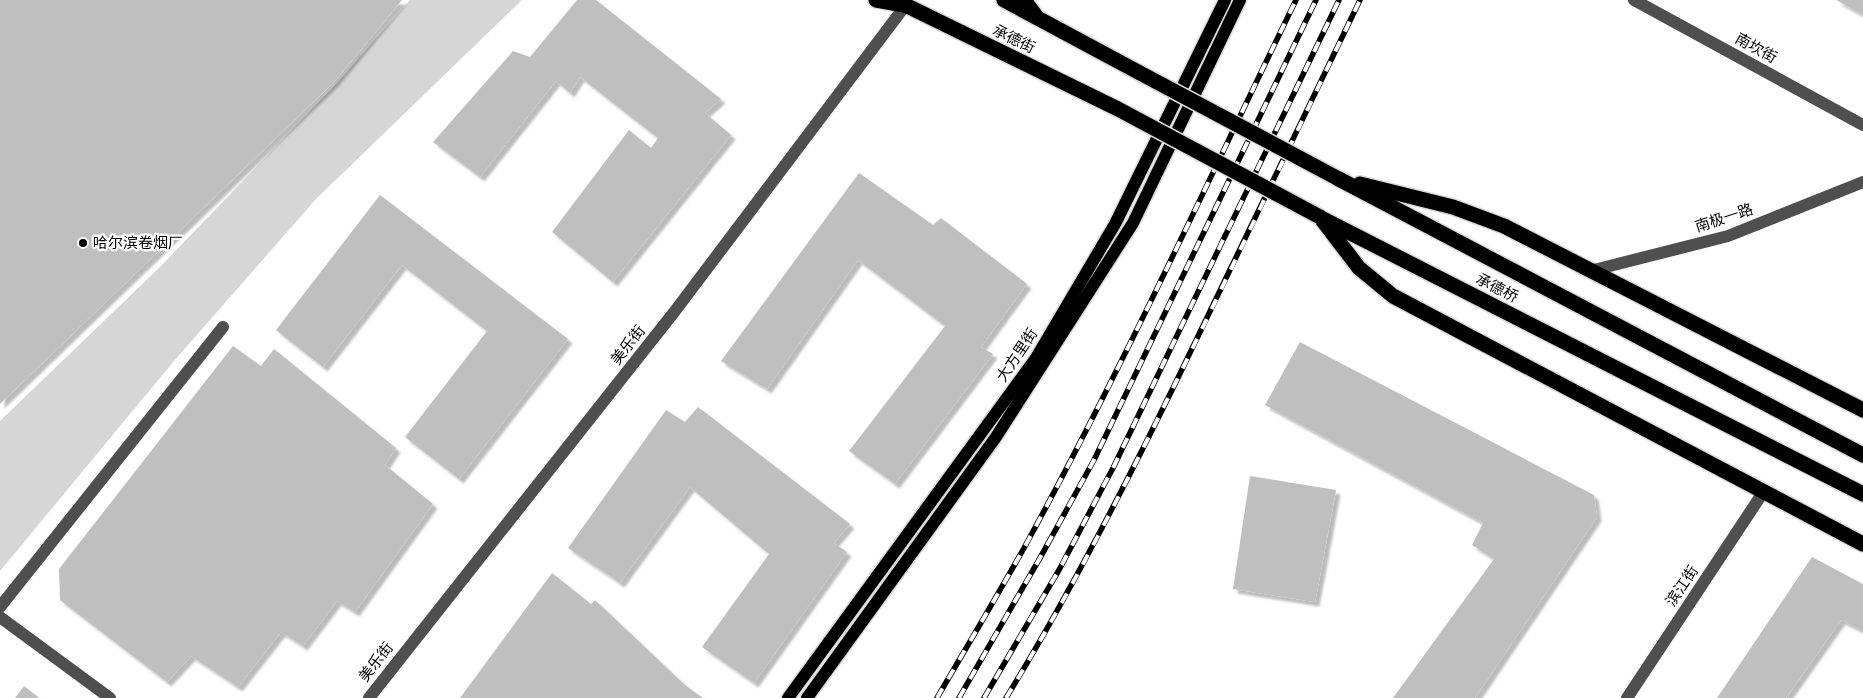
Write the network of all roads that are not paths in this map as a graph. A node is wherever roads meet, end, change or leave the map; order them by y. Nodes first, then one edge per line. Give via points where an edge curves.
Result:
1 (876, 0) edge
2 (1004, 0) edge
3 (1026, 0) edge
4 (1225, 0) edge
5 (1240, 0) edge
6 (1634, 0) edge
7 (900, 3) edge
8 (1042, 21) junction
9 (1140, 73) joint
10 (1118, 109) joint
11 (1863, 125) edge
12 (1337, 178) junction
13 (1863, 182) edge
14 (1320, 217) junction
15 (1590, 271) junction
16 (223, 326) dead end
17 (1863, 410) edge
18 (1863, 455) edge
19 (1764, 491) junction
20 (1863, 494) edge
21 (1863, 544) edge
22 (0, 607) edge
23 (0, 617) edge
24 (110, 698) edge
25 (369, 698) edge
26 (788, 698) edge
27 (806, 698) edge
28 (1627, 698) edge

1 - 7 highway, 承德街
2 - 8 highway, 承德街
3 - 8 main road
4 - 26 main road, 大方里街 via 1116,224 1036,358
5 - 27 main road, 大方里街 via 1133,223 996,437
6 - 11 street, 南坎街
7 - 10 highway, 承德街
7 - 25 street, 美乐街 via 675,311
8 - 9 highway, 承德街
9 - 12 highway, 承德桥, bridge
10 - 14 highway, 承德桥, bridge
12 - 15 highway via 1453,207 1504,226
12 - 18 highway, 承德桥
13 - 15 street, 南极一路 via 1728,236
14 - 19 highway via 1359,268 1393,296
14 - 20 highway, 承德桥
15 - 17 highway
16 - 22 street
19 - 21 highway
19 - 28 street, 滨江街
23 - 24 street

